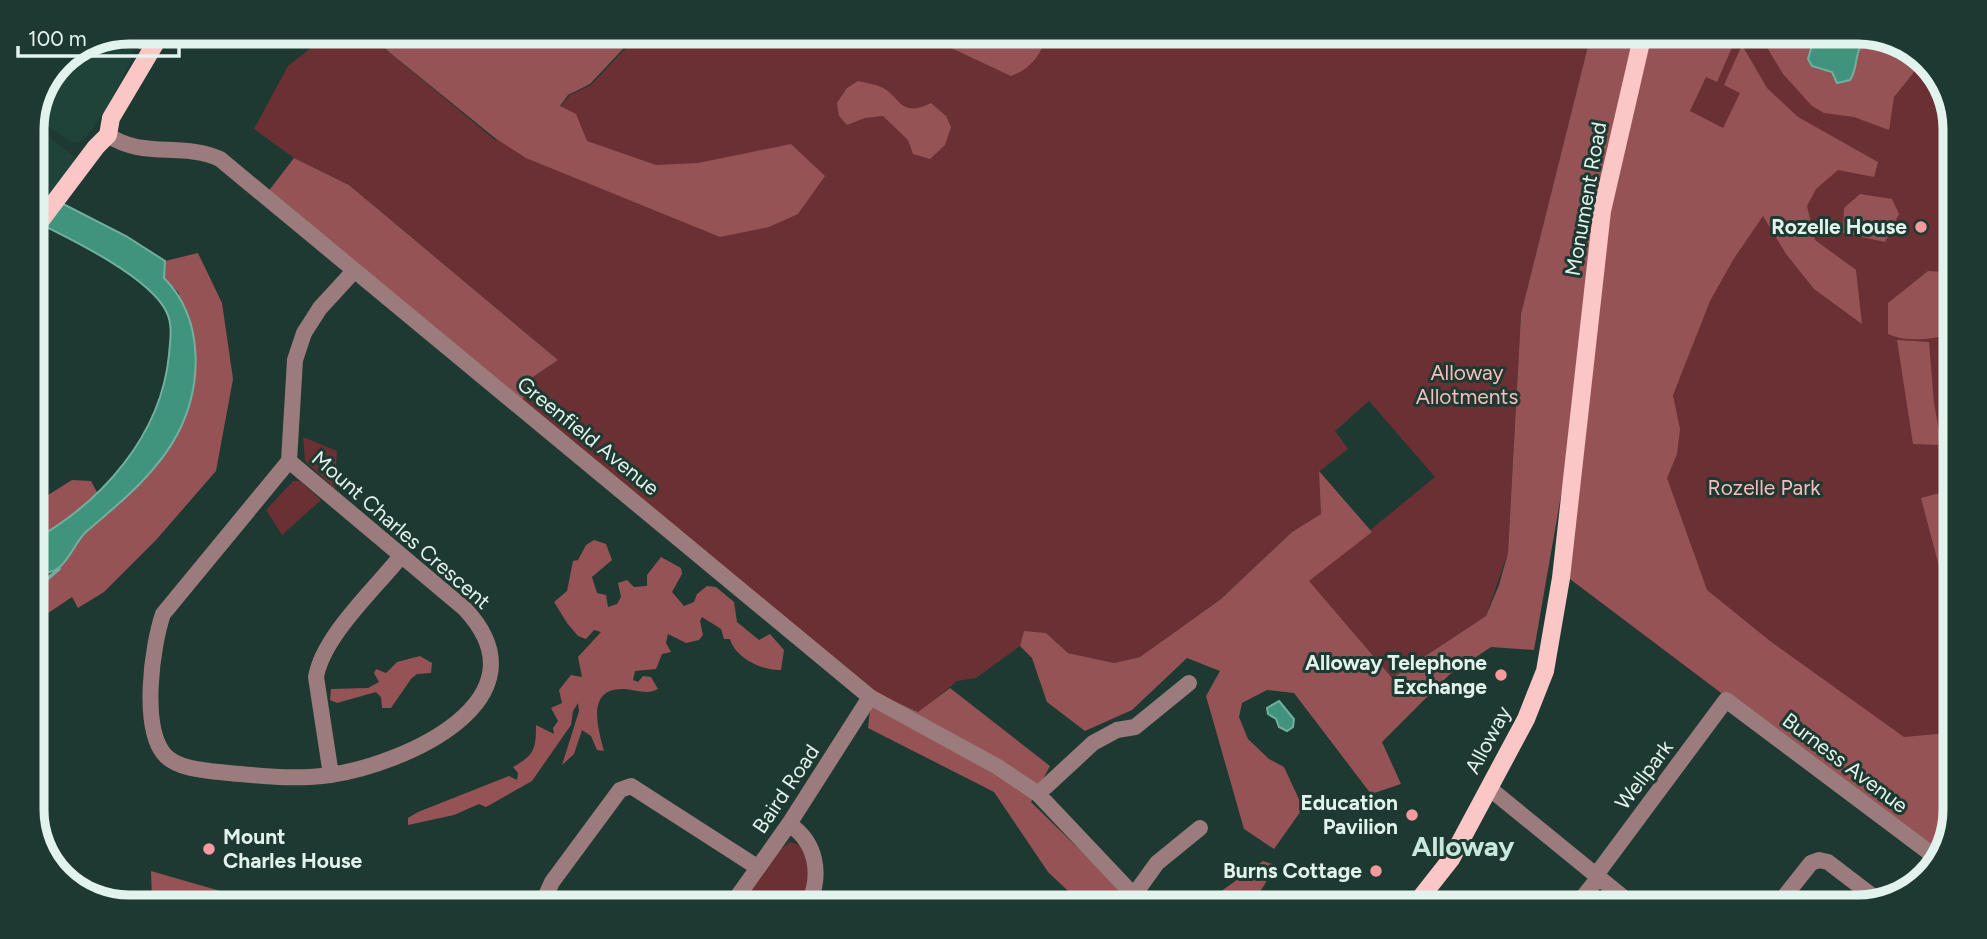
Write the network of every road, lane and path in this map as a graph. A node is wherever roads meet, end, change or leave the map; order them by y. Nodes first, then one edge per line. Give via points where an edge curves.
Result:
1 (154, 44) edge
2 (1641, 44) edge
3 (108, 135) junction
4 (44, 216) edge
5 (354, 271) junction
6 (289, 461) junction
7 (401, 556) junction
8 (1561, 578) joint
9 (1189, 683) dead end
10 (870, 697) junction
11 (1726, 700) joint
12 (331, 775) junction
13 (1489, 788) junction
14 (1038, 794) junction
15 (789, 824) junction
16 (1200, 828) dead end
17 (1931, 854) edge
18 (757, 867) junction
19 (1597, 876) junction
20 (546, 895) edge
21 (738, 895) edge
22 (812, 895) edge
23 (1133, 895) edge
24 (1141, 895) edge
25 (1423, 895) edge
26 (1584, 895) edge
27 (1621, 895) edge
28 (1786, 895) edge
29 (1871, 895) edge

1 - 3 main road via 111,118
2 - 8 main road, Monument Road via 1602,211
3 - 4 main road
3 - 5 street, Greenfield Avenue via 120,144 193,151 220,159
5 - 6 street, Mount Charles Crescent via 304,333 295,360
5 - 10 street, Greenfield Avenue
6 - 7 street, Mount Charles Crescent
6 - 12 street, Mount Charles Crescent via 163,614 155,637 151,724 164,756 180,764 206,771 278,777
7 - 12 street via 333,638 318,666
7 - 12 street, Mount Charles Crescent via 481,627 490,650 490,674 481,697 460,721 419,748
8 - 13 main road, Alloway via 1540,687
9 - 14 street via 1135,727 1117,730 1093,743
10 - 14 street, Greenfield Avenue via 987,760
10 - 15 street, Baird Road
11 - 17 street, Burness Avenue
11 - 19 street, Wellpark
13 - 19 street
13 - 25 main road, Alloway via 1451,859
14 - 23 street, Greenfield Avenue
15 - 18 street, Baird Road
15 - 22 street via 808,842 815,863
16 - 24 street via 1157,863
18 - 20 street via 631,786 620,790
18 - 21 street, Baird Road
19 - 26 street, Wellpark
19 - 27 street
28 - 29 street via 1811,863 1819,860

